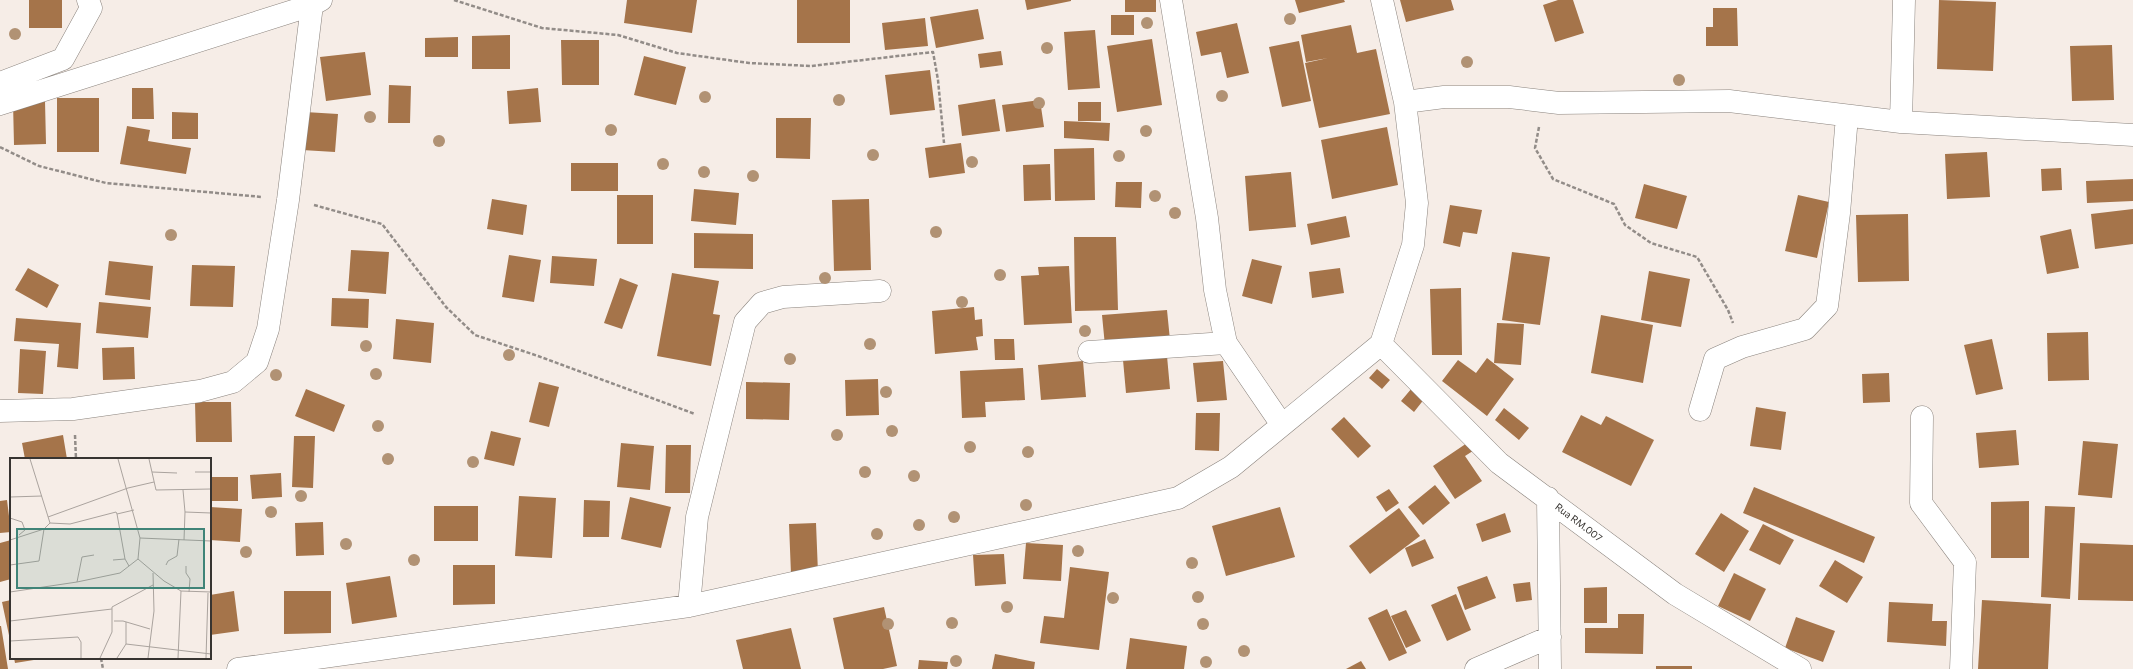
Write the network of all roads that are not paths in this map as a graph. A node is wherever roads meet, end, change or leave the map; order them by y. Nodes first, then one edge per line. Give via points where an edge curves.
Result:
1 (88, 0) edge
2 (1171, 0) edge
3 (1382, 0) edge
4 (1904, 0) edge
5 (316, 2) edge
6 (0, 84) edge
7 (1405, 102) junction
8 (0, 104) edge
9 (1846, 116) junction
10 (1901, 122) junction
11 (2133, 135) edge
12 (880, 291) dead end
13 (1226, 343) junction
14 (1381, 344) junction
15 (1089, 352) dead end
16 (1700, 410) dead end
17 (0, 411) edge
18 (1922, 417) dead end
19 (1282, 425) junction
20 (1548, 498) junction
21 (689, 606) junction
22 (1550, 637) junction
23 (238, 669) edge
24 (1476, 669) edge
25 (1550, 669) edge
26 (1800, 669) edge
27 (1961, 669) edge

1 - 6 street via 91,8 63,59
2 - 13 street
3 - 7 street
4 - 10 street
5 - 8 street
5 - 17 street via 268,329 257,362 233,382 200,391 73,409
7 - 9 street via 1444,97 1509,97 1559,103 1729,101
7 - 14 street via 1417,203 1413,246
9 - 10 street
9 - 16 street via 1839,213 1827,306 1805,329 1742,347 1715,358
10 - 11 street
12 - 21 street via 783,298 762,302 745,322 697,516
13 - 15 street
13 - 19 street
14 - 19 street
14 - 20 street, Rua RM.007 via 1499,462
18 - 27 street via 1921,503 1965,562
19 - 21 street via 1231,466 1178,498
20 - 22 street
20 - 26 street, Rua RM.007 via 1675,594
21 - 23 street
22 - 24 street
22 - 25 street

